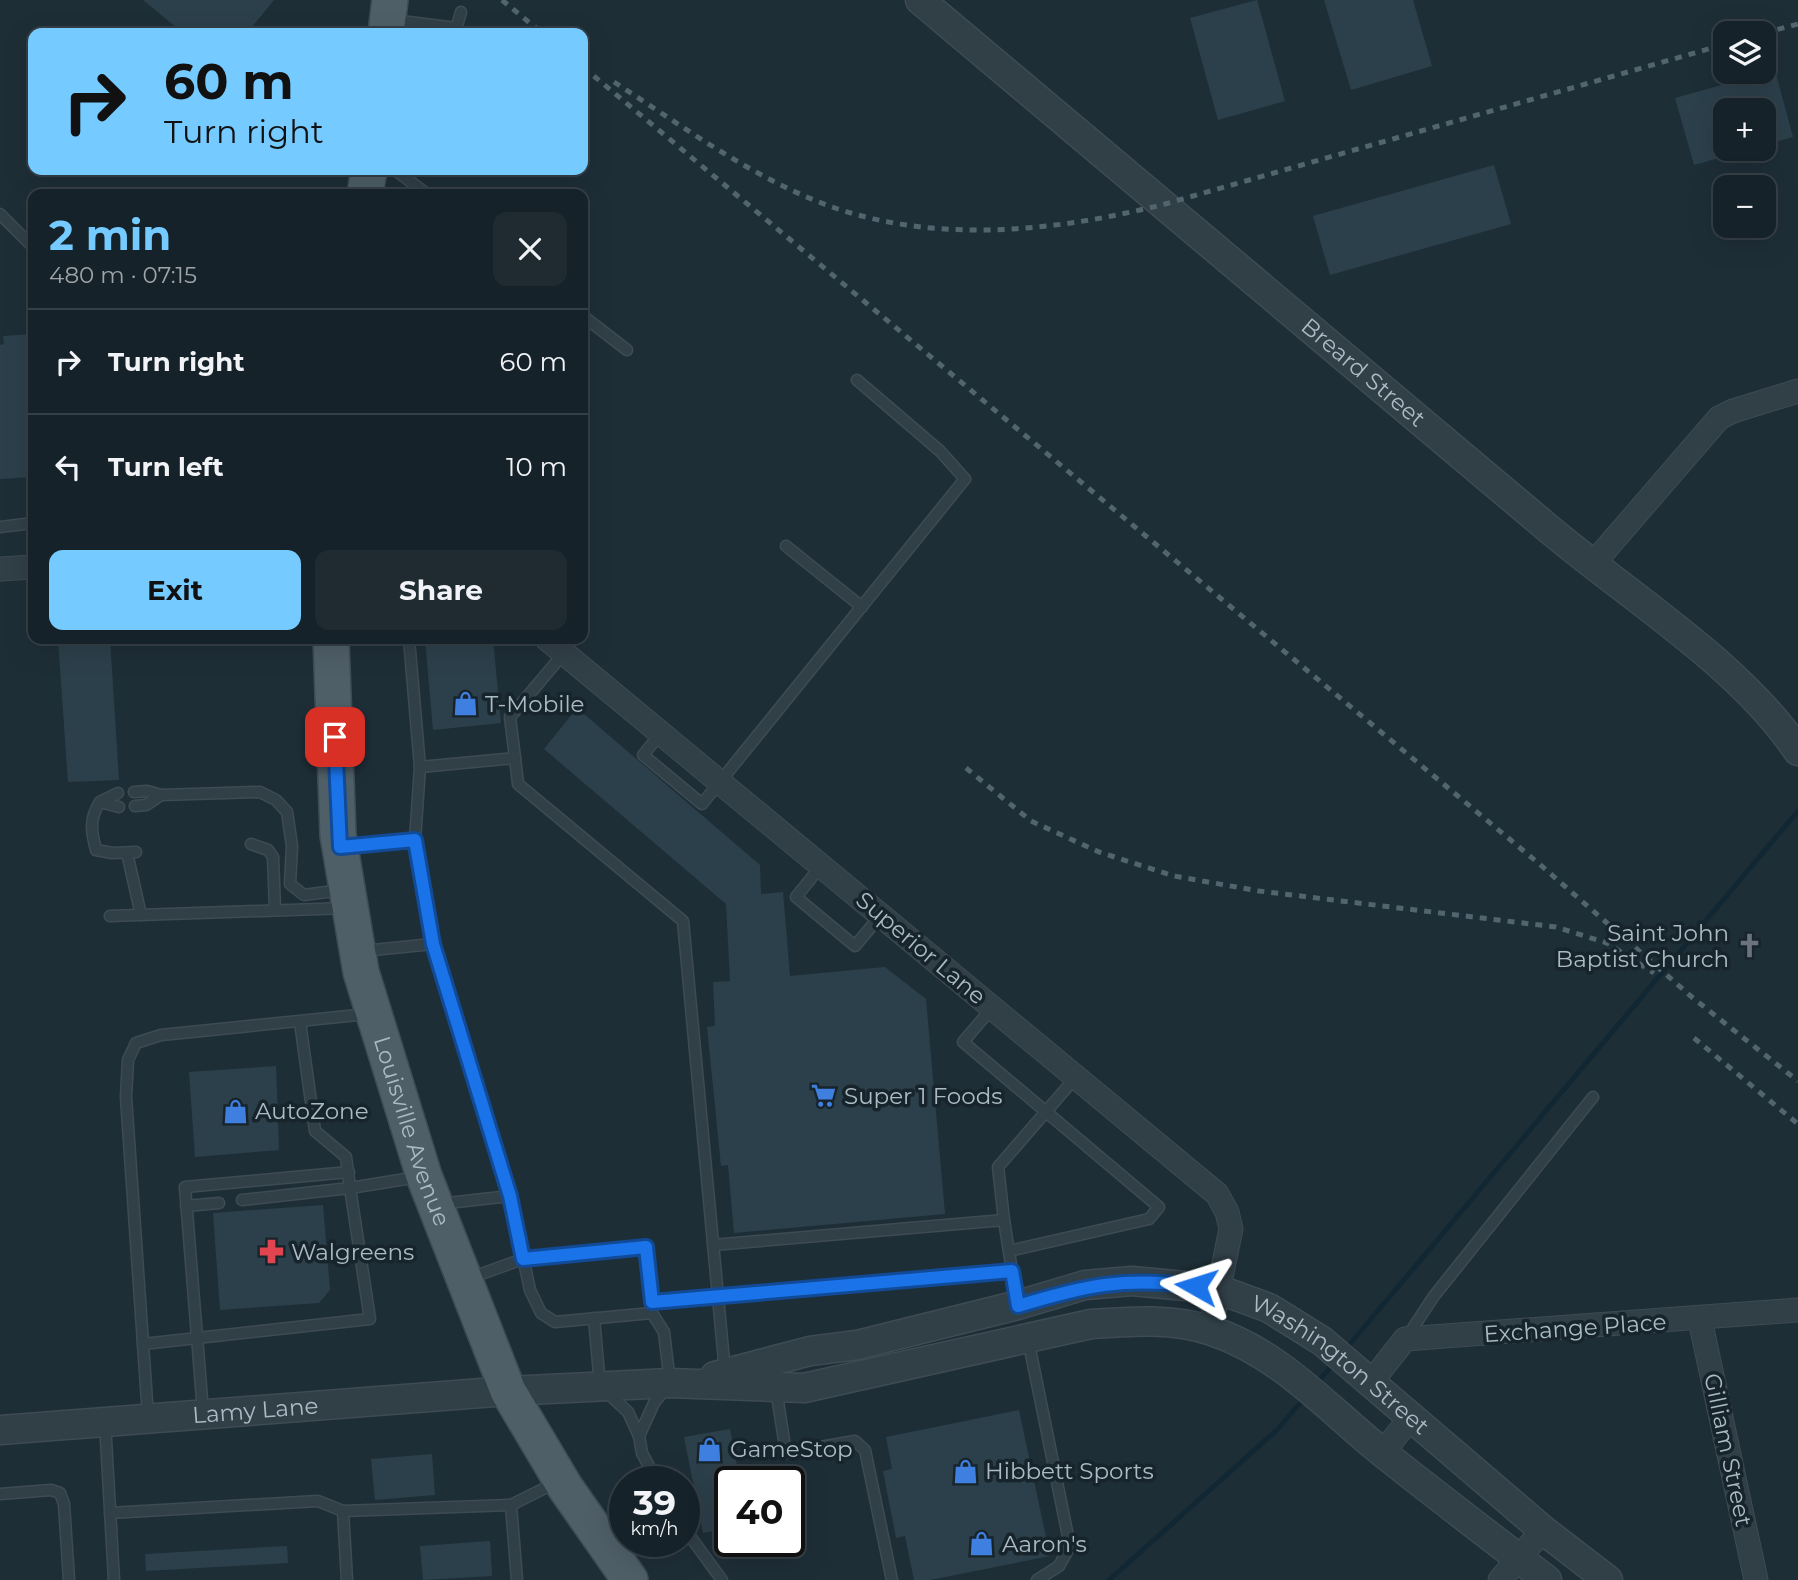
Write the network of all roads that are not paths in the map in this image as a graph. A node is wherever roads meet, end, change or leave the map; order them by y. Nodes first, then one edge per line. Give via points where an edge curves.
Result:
1 (920, 0) edge
2 (461, 12) dead end
3 (388, 17) edge
4 (441, 28) edge
5 (456, 28) edge
6 (402, 175) edge
7 (421, 189) edge
8 (0, 214) edge
9 (28, 242) edge
10 (588, 320) edge
11 (626, 350) dead end
12 (858, 380) dead end
13 (1798, 391) edge
14 (28, 524) edge
15 (0, 527) edge
16 (786, 546) dead end
17 (1591, 565) junction
18 (28, 567) edge
19 (0, 569) edge
20 (862, 607) junction
21 (331, 644) edge
22 (409, 644) edge
23 (555, 646) edge
24 (1798, 751) edge
25 (515, 758) junction
26 (420, 767) junction
27 (720, 782) junction
28 (134, 792) dead end
29 (118, 793) dead end
30 (161, 795) junction
31 (100, 802) junction
32 (135, 806) dead end
33 (119, 807) dead end
34 (415, 840) junction
35 (251, 844) dead end
36 (340, 847) junction
37 (821, 866) junction
38 (349, 898) junction
39 (275, 909) junction
40 (141, 915) junction
41 (881, 915) junction
42 (110, 916) dead end
43 (433, 944) junction
44 (358, 952) junction
45 (992, 1008) junction
46 (373, 1014) junction
47 (300, 1022) junction
48 (1076, 1077) junction
49 (1592, 1097) dead end
50 (1046, 1111) junction
51 (349, 1172) junction
52 (351, 1188) junction
53 (429, 1190) junction
54 (510, 1196) junction
55 (242, 1200) dead end
56 (219, 1203) dead end
57 (186, 1206) junction
58 (1004, 1220) junction
59 (713, 1245) junction
60 (626, 1249) junction
61 (610, 1251) junction
62 (1009, 1251) junction
63 (567, 1255) junction
64 (548, 1257) junction
65 (523, 1259) junction
66 (627, 1262) dead end
67 (611, 1264) dead end
68 (569, 1268) dead end
69 (550, 1270) dead end
70 (1012, 1271) junction
71 (464, 1280) junction
72 (1217, 1289) junction
73 (718, 1296) junction
74 (1018, 1306) junction
75 (572, 1308) dead end
76 (652, 1308) junction
77 (554, 1310) dead end
78 (1798, 1310) edge
79 (594, 1318) junction
80 (573, 1320) junction
81 (1700, 1320) junction
82 (555, 1322) junction
83 (1210, 1330) junction
84 (195, 1337) junction
85 (1028, 1339) junction
86 (1405, 1339) junction
87 (143, 1344) junction
88 (726, 1374) junction
89 (1367, 1377) junction
90 (683, 1382) junction
91 (600, 1386) junction
92 (776, 1387) junction
93 (508, 1391) junction
94 (203, 1415) junction
95 (1412, 1416) junction
96 (148, 1419) junction
97 (105, 1422) junction
98 (0, 1430) edge
99 (639, 1436) junction
100 (1383, 1452) junction
101 (648, 1466) edge
102 (561, 1480) junction
103 (0, 1494) edge
104 (511, 1505) junction
105 (343, 1511) junction
106 (110, 1513) junction
107 (1543, 1530) junction
108 (700, 1550) edge
109 (1517, 1558) junction
110 (69, 1580) edge
111 (114, 1580) edge
112 (347, 1580) edge
113 (517, 1580) edge
114 (630, 1580) edge
115 (722, 1580) edge
116 (892, 1580) edge
117 (1037, 1580) edge
118 (1500, 1580) edge
119 (1547, 1580) edge
120 (1608, 1580) edge
121 (1756, 1580) edge

1 - 17 street, Breard Street
2 - 5 lane
3 - 4 lane
6 - 7 lane
8 - 9 lane
10 - 11 lane
12 - 20 lane via 940,451 965,479
13 - 17 street via 1719,418
14 - 15 lane
16 - 20 lane
17 - 24 street, Breard Street via 1727,671
18 - 19 street
20 - 27 lane
21 - 36 main road, Louisville Avenue
22 - 26 lane
23 - 25 lane via 510,717
23 - 27 street, Superior Lane
25 - 26 lane
25 - 59 lane via 518,784 683,920
26 - 34 lane
27 - 37 street, Superior Lane
28 - 30 lane
29 - 31 lane
30 - 32 lane
30 - 38 lane via 260,792 268,796 287,812 292,846 290,884 304,895
31 - 33 lane
31 - 40 lane via 90,831 96,850 132,852
34 - 36 lane
34 - 43 lane
35 - 39 lane via 273,857
36 - 38 main road, Louisville Avenue
37 - 41 street, Superior Lane
37 - 41 lane via 796,897 855,946
38 - 39 lane
38 - 44 main road, Louisville Avenue
39 - 40 lane
40 - 42 lane
41 - 45 street, Superior Lane
43 - 44 lane
43 - 54 lane
44 - 46 main road, Louisville Avenue
45 - 48 street, Superior Lane
45 - 50 lane via 963,1042
46 - 47 lane
46 - 53 main road, Louisville Avenue
47 - 51 lane via 315,1131 346,1157
47 - 87 lane via 136,1043 128,1060 126,1097
48 - 50 lane
48 - 72 street, Superior Lane via 1217,1194 1231,1229
49 - 86 lane
50 - 58 lane via 998,1167
50 - 62 lane via 1159,1207 1149,1219
51 - 52 lane
51 - 57 lane via 185,1187
52 - 53 lane
52 - 55 lane
52 - 84 lane via 370,1319
53 - 54 lane
53 - 71 main road, Louisville Avenue
54 - 65 lane
56 - 57 lane
57 - 84 lane
58 - 59 lane
58 - 62 lane
59 - 73 lane
60 - 61 lane
60 - 66 lane
60 - 76 lane via 646,1247
61 - 63 lane
61 - 67 lane
62 - 70 lane
63 - 64 lane
63 - 68 lane
64 - 65 lane
64 - 69 lane
65 - 71 lane
65 - 82 lane via 541,1313
70 - 73 lane
70 - 74 lane
71 - 93 main road, Louisville Avenue
72 - 74 street, Washington Street via 1132,1281 1085,1285
72 - 83 street, Superior Lane
72 - 89 street, Washington Street via 1269,1308 1322,1341
73 - 76 lane
73 - 88 lane
74 - 85 street
74 - 88 street, Washington Street
75 - 80 lane
76 - 79 lane via 616,1310
76 - 90 lane
77 - 82 lane
78 - 81 street, Exchange Place
79 - 80 lane
79 - 91 lane
80 - 82 lane
81 - 86 street, Exchange Place
81 - 121 street, Gilliam Street
83 - 85 street, Washington Street via 1133,1321
83 - 100 street, Washington Street via 1271,1357
84 - 87 lane
84 - 94 lane
85 - 92 street, Washington Street via 804,1388
85 - 117 lane via 1070,1546 1059,1566
86 - 89 street
87 - 96 lane
88 - 90 street, Washington Street
89 - 95 street, Washington Street
90 - 91 street, Washington Street
90 - 92 street, Washington Street
90 - 99 lane via 654,1403
91 - 93 street, Washington Street
91 - 99 lane via 628,1412
92 - 116 lane via 786,1453 855,1441 865,1450
93 - 94 street, Lamy Lane
93 - 102 main road, Louisville Avenue
94 - 96 street, Lamy Lane
95 - 100 street
95 - 107 street, Washington Street
96 - 97 street, Lamy Lane
97 - 98 street, Lamy Lane
97 - 106 lane
99 - 101 lane
100 - 109 street, Washington Street
102 - 104 lane
102 - 114 main road, Louisville Avenue
103 - 110 lane via 60,1493
104 - 105 lane
104 - 113 lane
105 - 106 lane via 318,1501
105 - 112 lane
106 - 111 lane
107 - 109 street
107 - 120 street, Washington Street
108 - 115 lane
109 - 118 street
109 - 119 street, Washington Street

